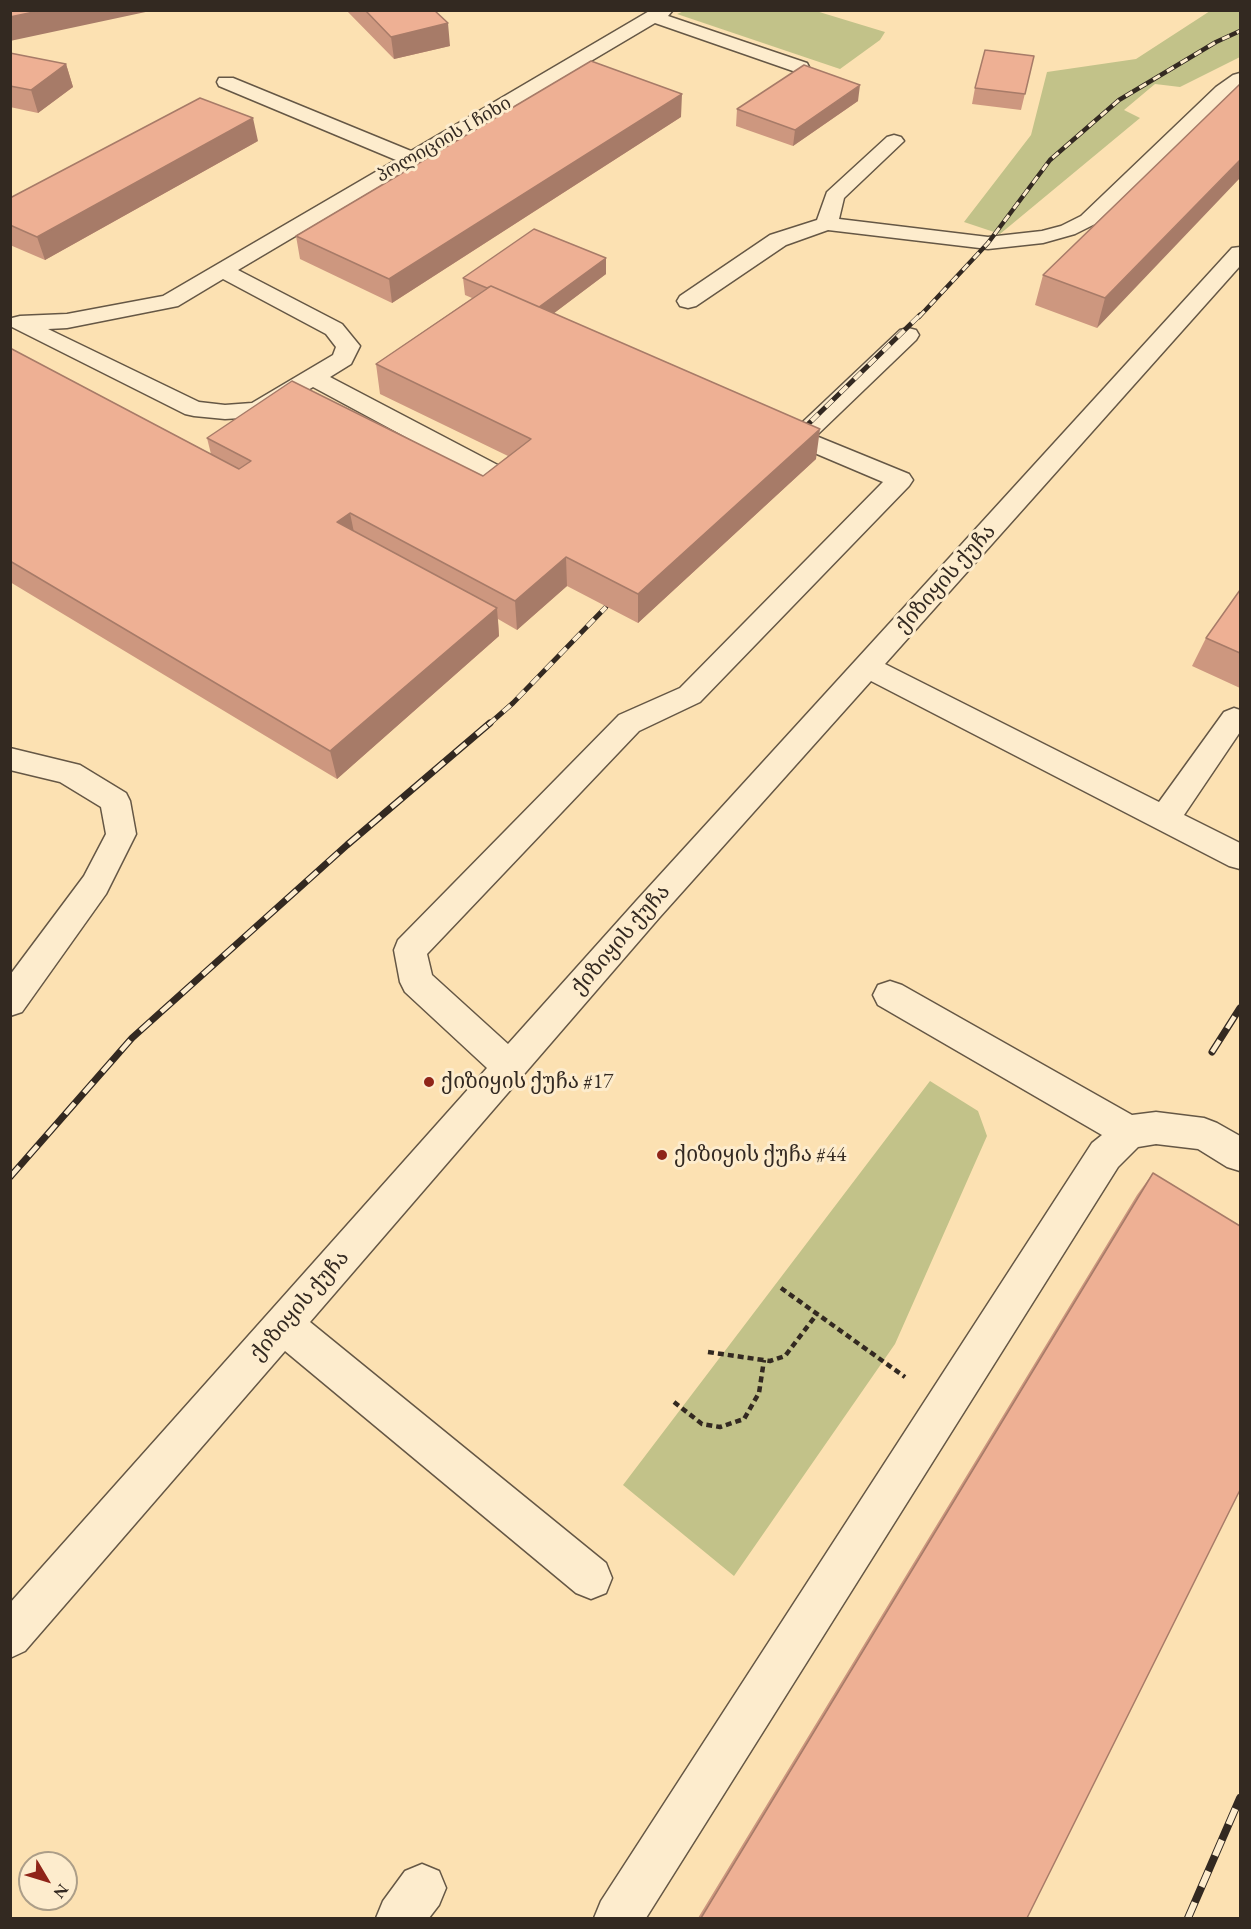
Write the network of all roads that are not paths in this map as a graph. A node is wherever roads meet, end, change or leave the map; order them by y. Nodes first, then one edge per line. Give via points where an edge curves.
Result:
1 (659, 14) edge
2 (800, 67) edge
3 (1240, 80) edge
4 (226, 82) dead end
5 (894, 141) dead end
6 (412, 159) junction
7 (827, 224) junction
8 (1240, 253) edge
9 (222, 270) junction
10 (688, 301) dead end
11 (15, 322) edge
12 (908, 335) dead end
13 (313, 377) junction
14 (502, 478) edge
15 (867, 667) junction
16 (1234, 719) dead end
17 (10, 759) edge
18 (1166, 818) junction
19 (1240, 857) edge
20 (890, 994) dead end
21 (10, 1002) edge
22 (509, 1067) junction
23 (1129, 1132) junction
24 (1240, 1155) edge
25 (283, 1325) junction
26 (591, 1578) dead end
27 (10, 1636) edge
28 (618, 1918) edge

1 - 2 street
1 - 6 street, პოლიციის I ჩიხი
3 - 7 street via 1223,91 1088,220 1068,230 988,243
4 - 6 street
5 - 7 street via 834,196
6 - 9 street, პოლიციის I ჩიხი
7 - 10 street via 778,240
8 - 15 street, ქიზიყის ქუჩა
9 - 11 street, პოლიციის I ჩიხი via 170,301 67,321
9 - 13 street via 334,328 348,346 343,360
11 - 13 street via 194,409 257,410
12 - 22 street via 800,438 900,480 690,695 629,723 410,950 417,982
13 - 14 street
15 - 18 street
15 - 22 street, ქიზიყის ქუჩა
16 - 18 street
17 - 21 street via 69,773 115,801 121,834 95,885
18 - 19 street
20 - 23 street
22 - 25 street, ქიზიყის ქუჩა
23 - 24 street via 1156,1128 1204,1134
23 - 28 street via 1106,1155
25 - 26 street
25 - 27 street, ქიზიყის ქუჩა

